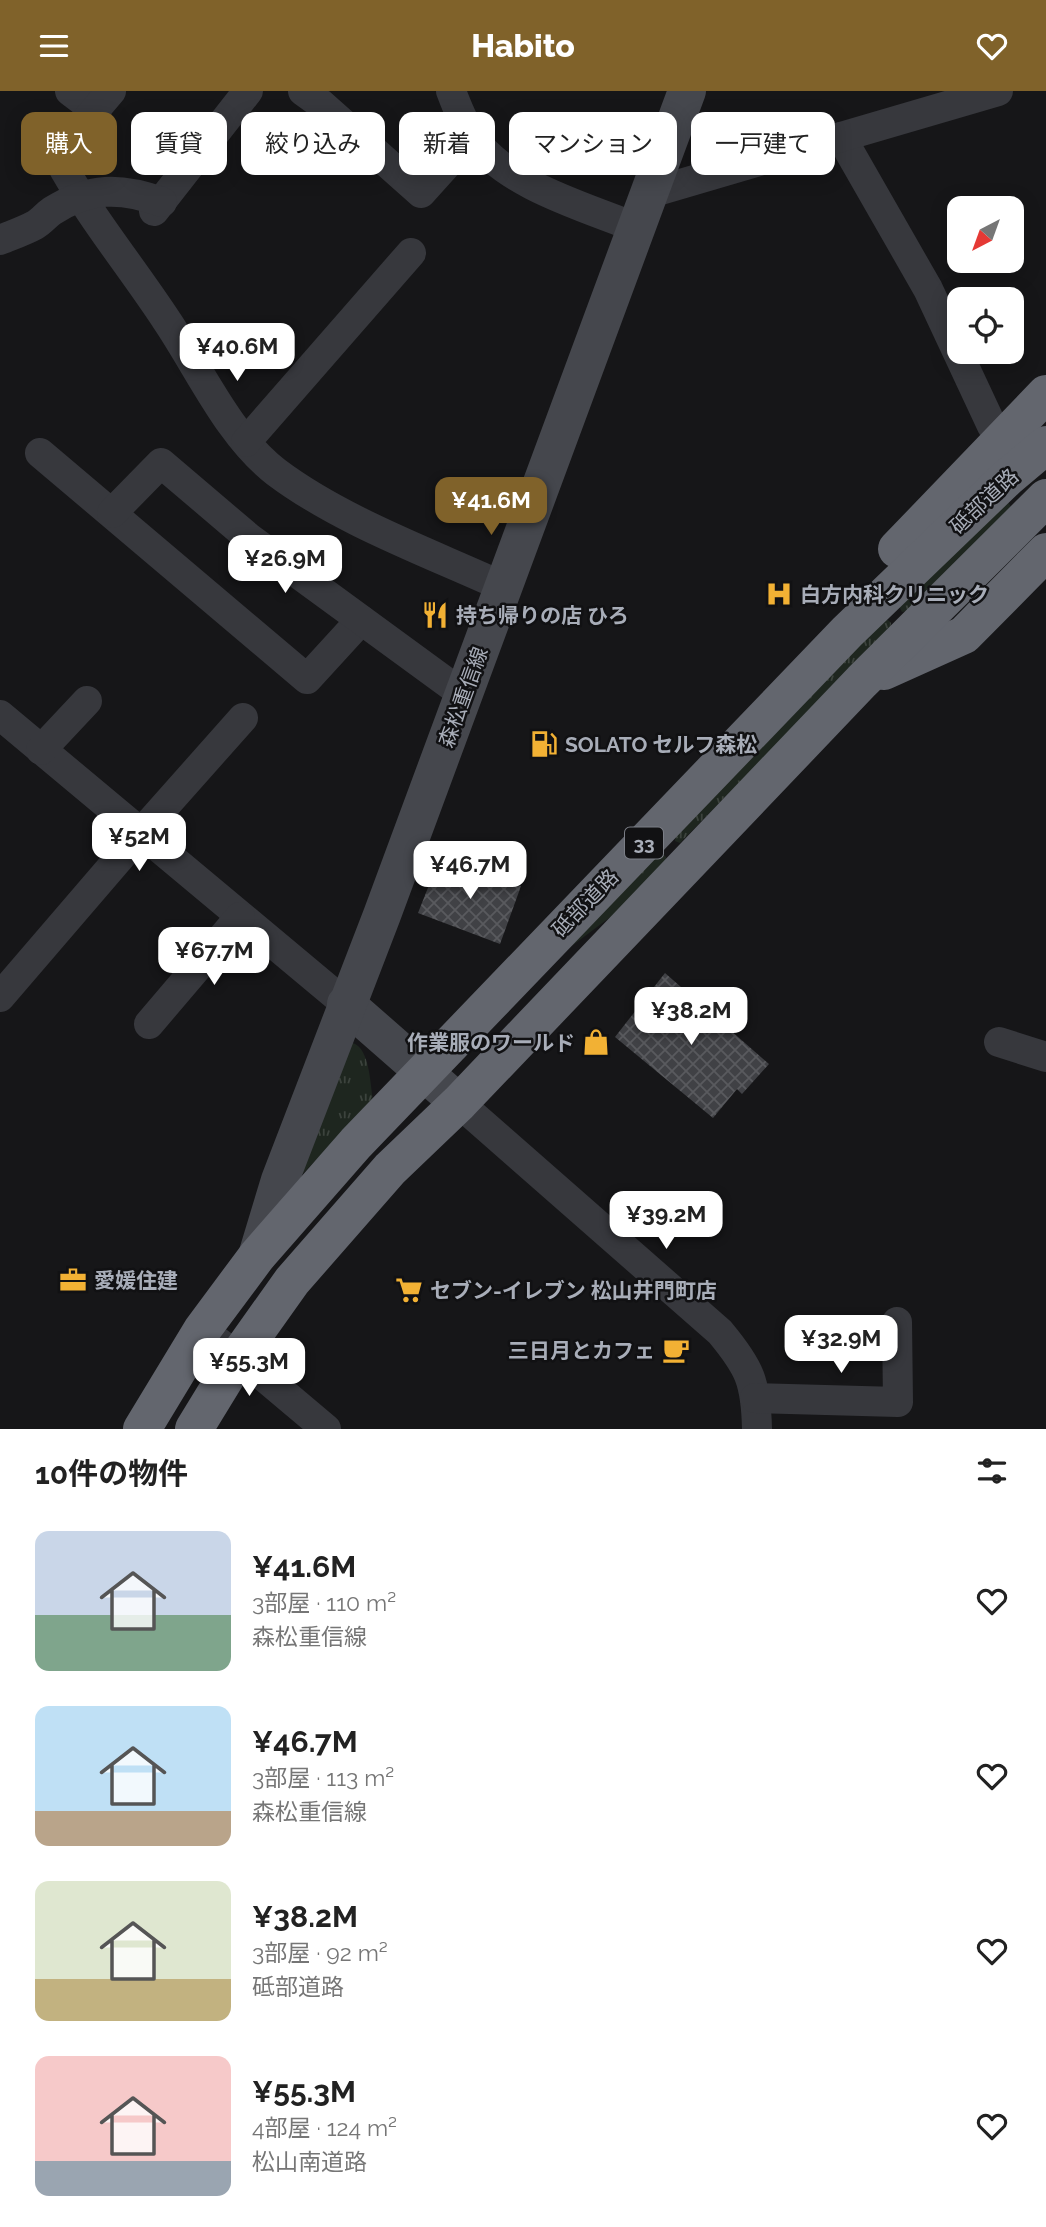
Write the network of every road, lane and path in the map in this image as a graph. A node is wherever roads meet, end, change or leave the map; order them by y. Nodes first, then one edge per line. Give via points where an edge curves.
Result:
1 (70, 91) edge
2 (248, 91) edge
3 (303, 91) edge
4 (451, 91) edge
5 (687, 91) edge
6 (999, 91) edge
7 (103, 101) edge
8 (459, 112) edge
9 (841, 137) junction
10 (495, 160) edge
11 (399, 173) edge
12 (401, 175) edge
13 (437, 175) edge
14 (650, 193) junction
15 (78, 197) junction
16 (637, 228) junction
17 (3, 231) edge
18 (411, 253) dead end
19 (1046, 394) edge
20 (1004, 437) junction
21 (246, 442) junction
22 (1046, 445) edge
23 (40, 453) dead end
24 (1046, 498) edge
25 (112, 513) junction
26 (1046, 552) edge
27 (504, 587) junction
28 (361, 620) junction
29 (847, 632) junction
30 (862, 681) junction
31 (464, 695) junction
32 (87, 701) dead end
33 (0, 715) edge
34 (243, 718) dead end
35 (41, 751) junction
36 (140, 834) junction
37 (240, 917) junction
38 (0, 997) edge
39 (346, 1004) junction
40 (149, 1024) dead end
41 (999, 1042) dead end
42 (1046, 1057) edge
43 (424, 1071) junction
44 (459, 1103) junction
45 (257, 1256) junction
46 (897, 1322) dead end
47 (202, 1330) junction
48 (238, 1357) junction
49 (755, 1398) junction
50 (142, 1429) edge
51 (194, 1429) edge
52 (326, 1429) edge
53 (757, 1429) edge

1 - 7 street
2 - 15 street via 158,207 134,192
3 - 11 street
4 - 8 street
5 - 14 main road, 森松重信線
6 - 9 street
7 - 15 street via 58,158
9 - 14 street
9 - 20 street via 928,289 992,426
10 - 16 street via 539,187
12 - 13 street via 421,193
14 - 16 main road, 森松重信線
15 - 17 street via 38,224
15 - 21 street via 167,320
16 - 27 main road, 森松重信線
18 - 21 street
19 - 20 highway
20 - 29 highway via 893,554
21 - 27 street via 277,472 313,496
22 - 29 highway, 砥部道路 / 33
23 - 25 street
24 - 30 highway, 砥部道路 / 33
25 - 28 street via 162,463 248,537
25 - 28 street via 307,679
26 - 30 highway via 964,635
27 - 31 main road, 森松重信線
28 - 31 street
29 - 43 highway, 砥部道路 / 33
30 - 44 highway, 砥部道路 / 33
31 - 39 main road, 森松重信線
32 - 35 street
33 - 35 street
34 - 36 street
35 - 36 street
36 - 37 street
36 - 38 street
37 - 39 street
37 - 40 street
39 - 43 main road
39 - 45 main road, 森松重信線 via 280,1180
41 - 42 street
43 - 44 main road
43 - 45 highway, 砥部道路 / 33
44 - 48 highway, 砥部道路 / 33 via 390,1169 292,1281
44 - 49 street via 720,1332 739,1355 755,1387
45 - 47 highway, 33
46 - 49 street via 898,1402
47 - 48 street
47 - 50 highway, 33
48 - 51 highway, 33
48 - 52 street
49 - 53 street

